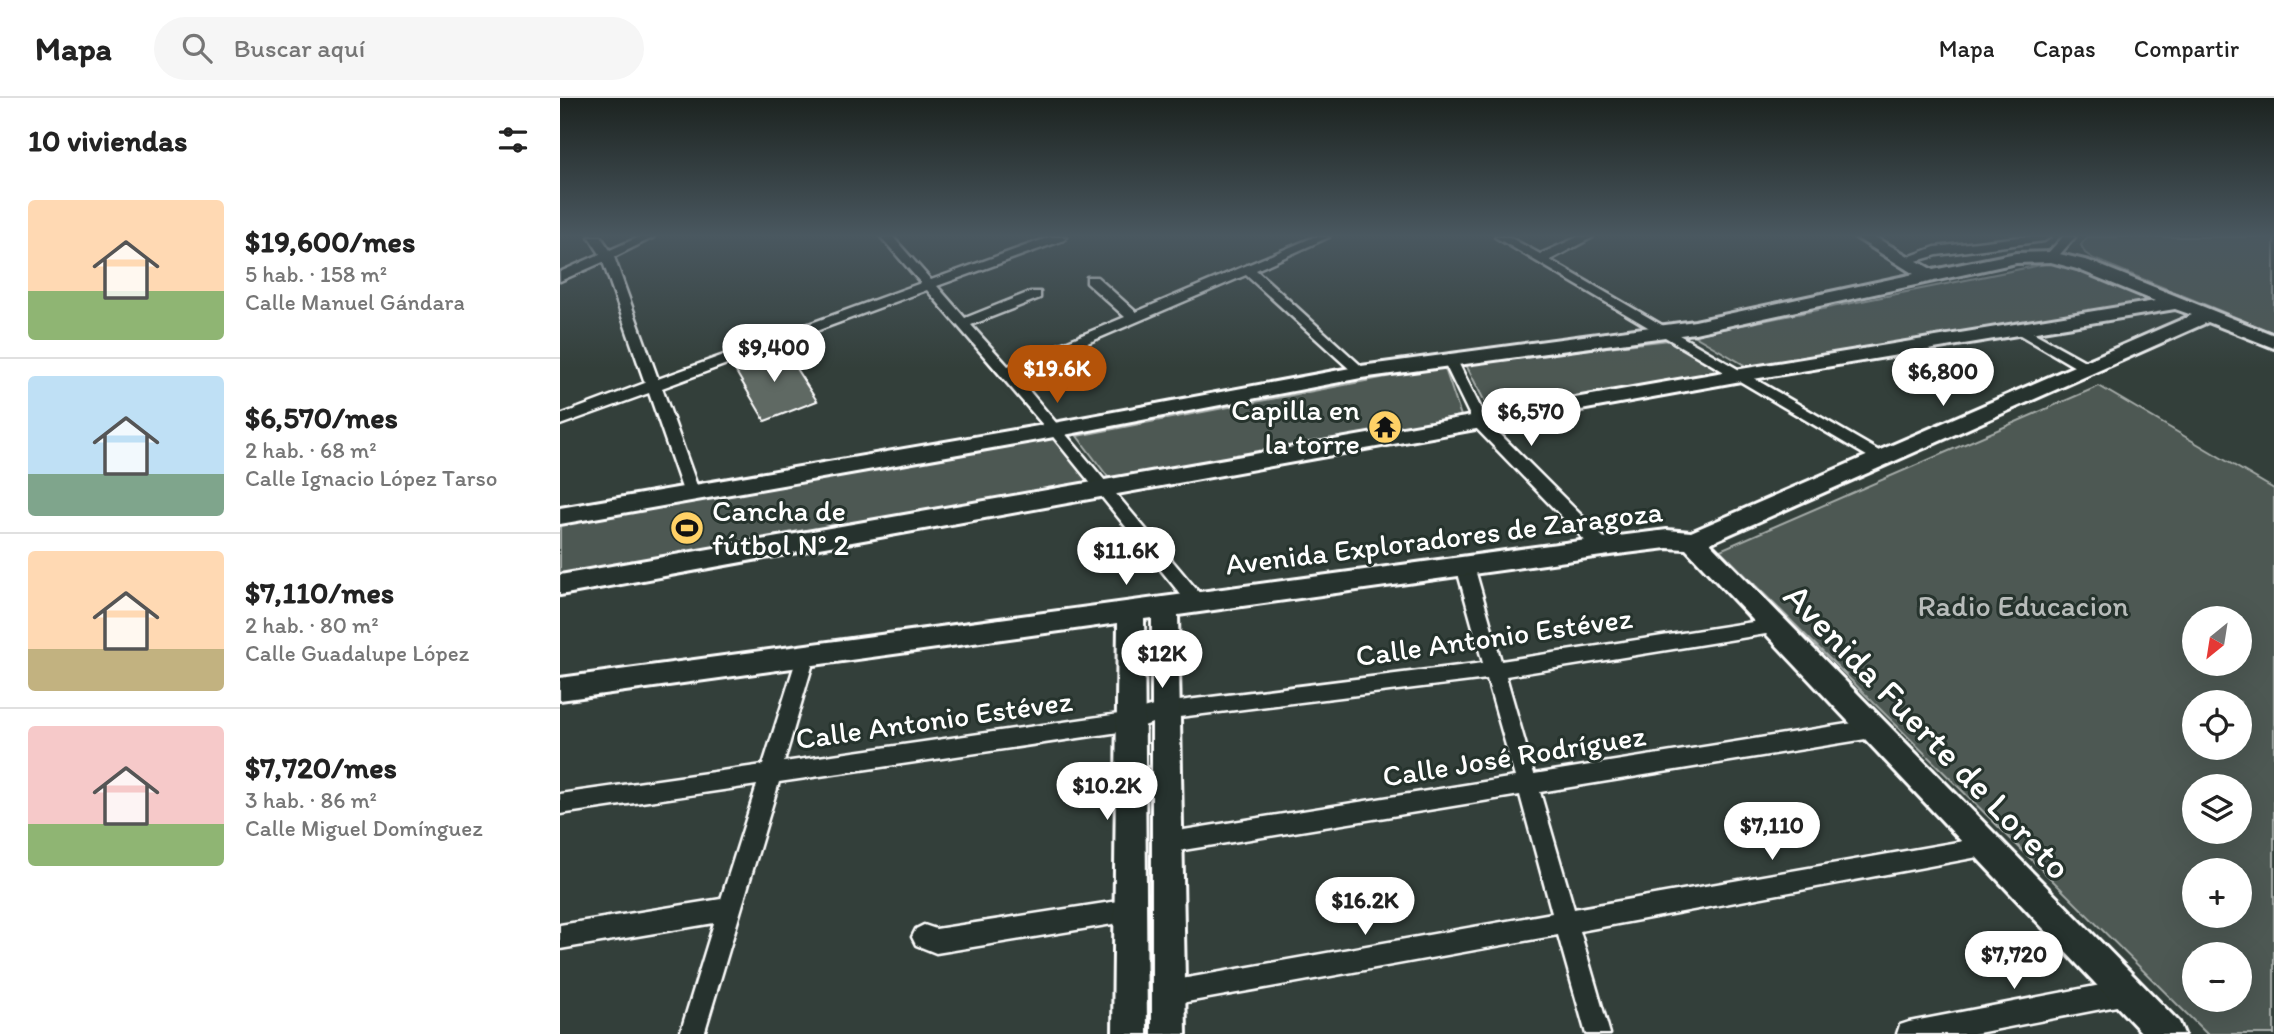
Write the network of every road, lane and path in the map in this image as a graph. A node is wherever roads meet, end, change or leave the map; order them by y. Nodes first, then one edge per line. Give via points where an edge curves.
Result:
1 (616, 281) edge
2 (924, 281) edge
3 (936, 281) edge
4 (1094, 281) edge
5 (1220, 281) edge
6 (1260, 281) edge
7 (1578, 281) edge
8 (1901, 281) edge
9 (2123, 281) edge
10 (927, 284) junction
11 (1035, 295) dead end
12 (2177, 302) junction
13 (2211, 314) junction
14 (1134, 318) junction
15 (961, 324) junction
16 (2020, 329) junction
17 (1665, 332) junction
18 (2274, 342) edge
19 (1449, 358) junction
20 (2087, 368) junction
21 (1361, 372) junction
22 (1005, 373) junction
23 (1741, 375) junction
24 (653, 386) junction
25 (560, 420) edge
26 (1481, 424) junction
27 (1055, 429) junction
28 (1883, 458) junction
29 (1103, 490) junction
30 (692, 494) junction
31 (560, 516) edge
32 (1693, 541) junction
33 (1602, 547) junction
34 (1465, 566) junction
35 (560, 585) edge
36 (1196, 601) junction
37 (1165, 606) junction
38 (1131, 610) junction
39 (1772, 626) junction
40 (806, 656) junction
41 (1493, 670) junction
42 (560, 689) edge
43 (1163, 711) junction
44 (1133, 721) junction
45 (1872, 729) junction
46 (771, 774) junction
47 (1525, 783) junction
48 (560, 804) edge
49 (1165, 843) junction
50 (1986, 847) junction
51 (730, 909) junction
52 (1131, 910) junction
53 (1567, 924) junction
54 (560, 937) edge
55 (924, 937) dead end
56 (2127, 992) junction
57 (1170, 993) junction
58 (692, 1034) edge
59 (1130, 1034) edge
60 (1169, 1034) edge
61 (1598, 1034) edge
62 (1909, 1034) edge
63 (2167, 1034) edge

1 - 24 street
2 - 10 street
3 - 10 street
4 - 14 street
5 - 14 street
6 - 21 street
7 - 17 street
8 - 17 street
9 - 12 street
10 - 15 street
10 - 24 street
11 - 15 street
12 - 13 street
12 - 16 street
13 - 18 street
13 - 20 street, Avenida Exploradores de Zaragoza
14 - 22 street
15 - 22 street
16 - 20 street
16 - 23 street
17 - 19 street
17 - 23 street
19 - 21 street
19 - 26 street
20 - 28 street, Avenida Exploradores de Zaragoza
21 - 27 street
22 - 27 street
23 - 26 street
23 - 28 street
24 - 25 street
24 - 30 street
26 - 29 street
26 - 33 street
27 - 29 street
27 - 30 street
28 - 32 street, Avenida Exploradores de Zaragoza
29 - 35 street
29 - 36 street
30 - 31 street
32 - 33 street, Avenida Exploradores de Zaragoza via 1667,539
32 - 39 street, Avenida Fuerte de Loreto
33 - 34 street, Avenida Exploradores de Zaragoza
34 - 36 street, Avenida Exploradores de Zaragoza
34 - 41 street
36 - 37 street, Avenida Exploradores de Zaragoza
37 - 38 street, Avenida Exploradores de Zaragoza
37 - 43 street
38 - 40 street, Avenida Exploradores de Zaragoza
38 - 44 street
39 - 41 street, Calle Antonio Estévez
39 - 45 street, Avenida Fuerte de Loreto
40 - 42 street, Avenida Exploradores de Zaragoza
40 - 46 street
41 - 43 street, Calle Antonio Estévez
41 - 47 street
43 - 44 street, Calle Antonio Estévez
43 - 49 street
44 - 46 street, Calle Antonio Estévez
44 - 52 street
45 - 47 street, Calle José Rodríguez
45 - 50 street, Avenida Fuerte de Loreto
46 - 48 street, Calle Antonio Estévez
46 - 51 street
47 - 49 street, Calle José Rodríguez
47 - 53 street
49 - 57 street
50 - 53 street
50 - 56 street, Avenida Fuerte de Loreto
51 - 54 street
51 - 58 street
52 - 55 street via 936,941
52 - 59 street
53 - 57 street
53 - 61 street
56 - 62 street
56 - 63 street, Avenida Fuerte de Loreto
57 - 60 street

